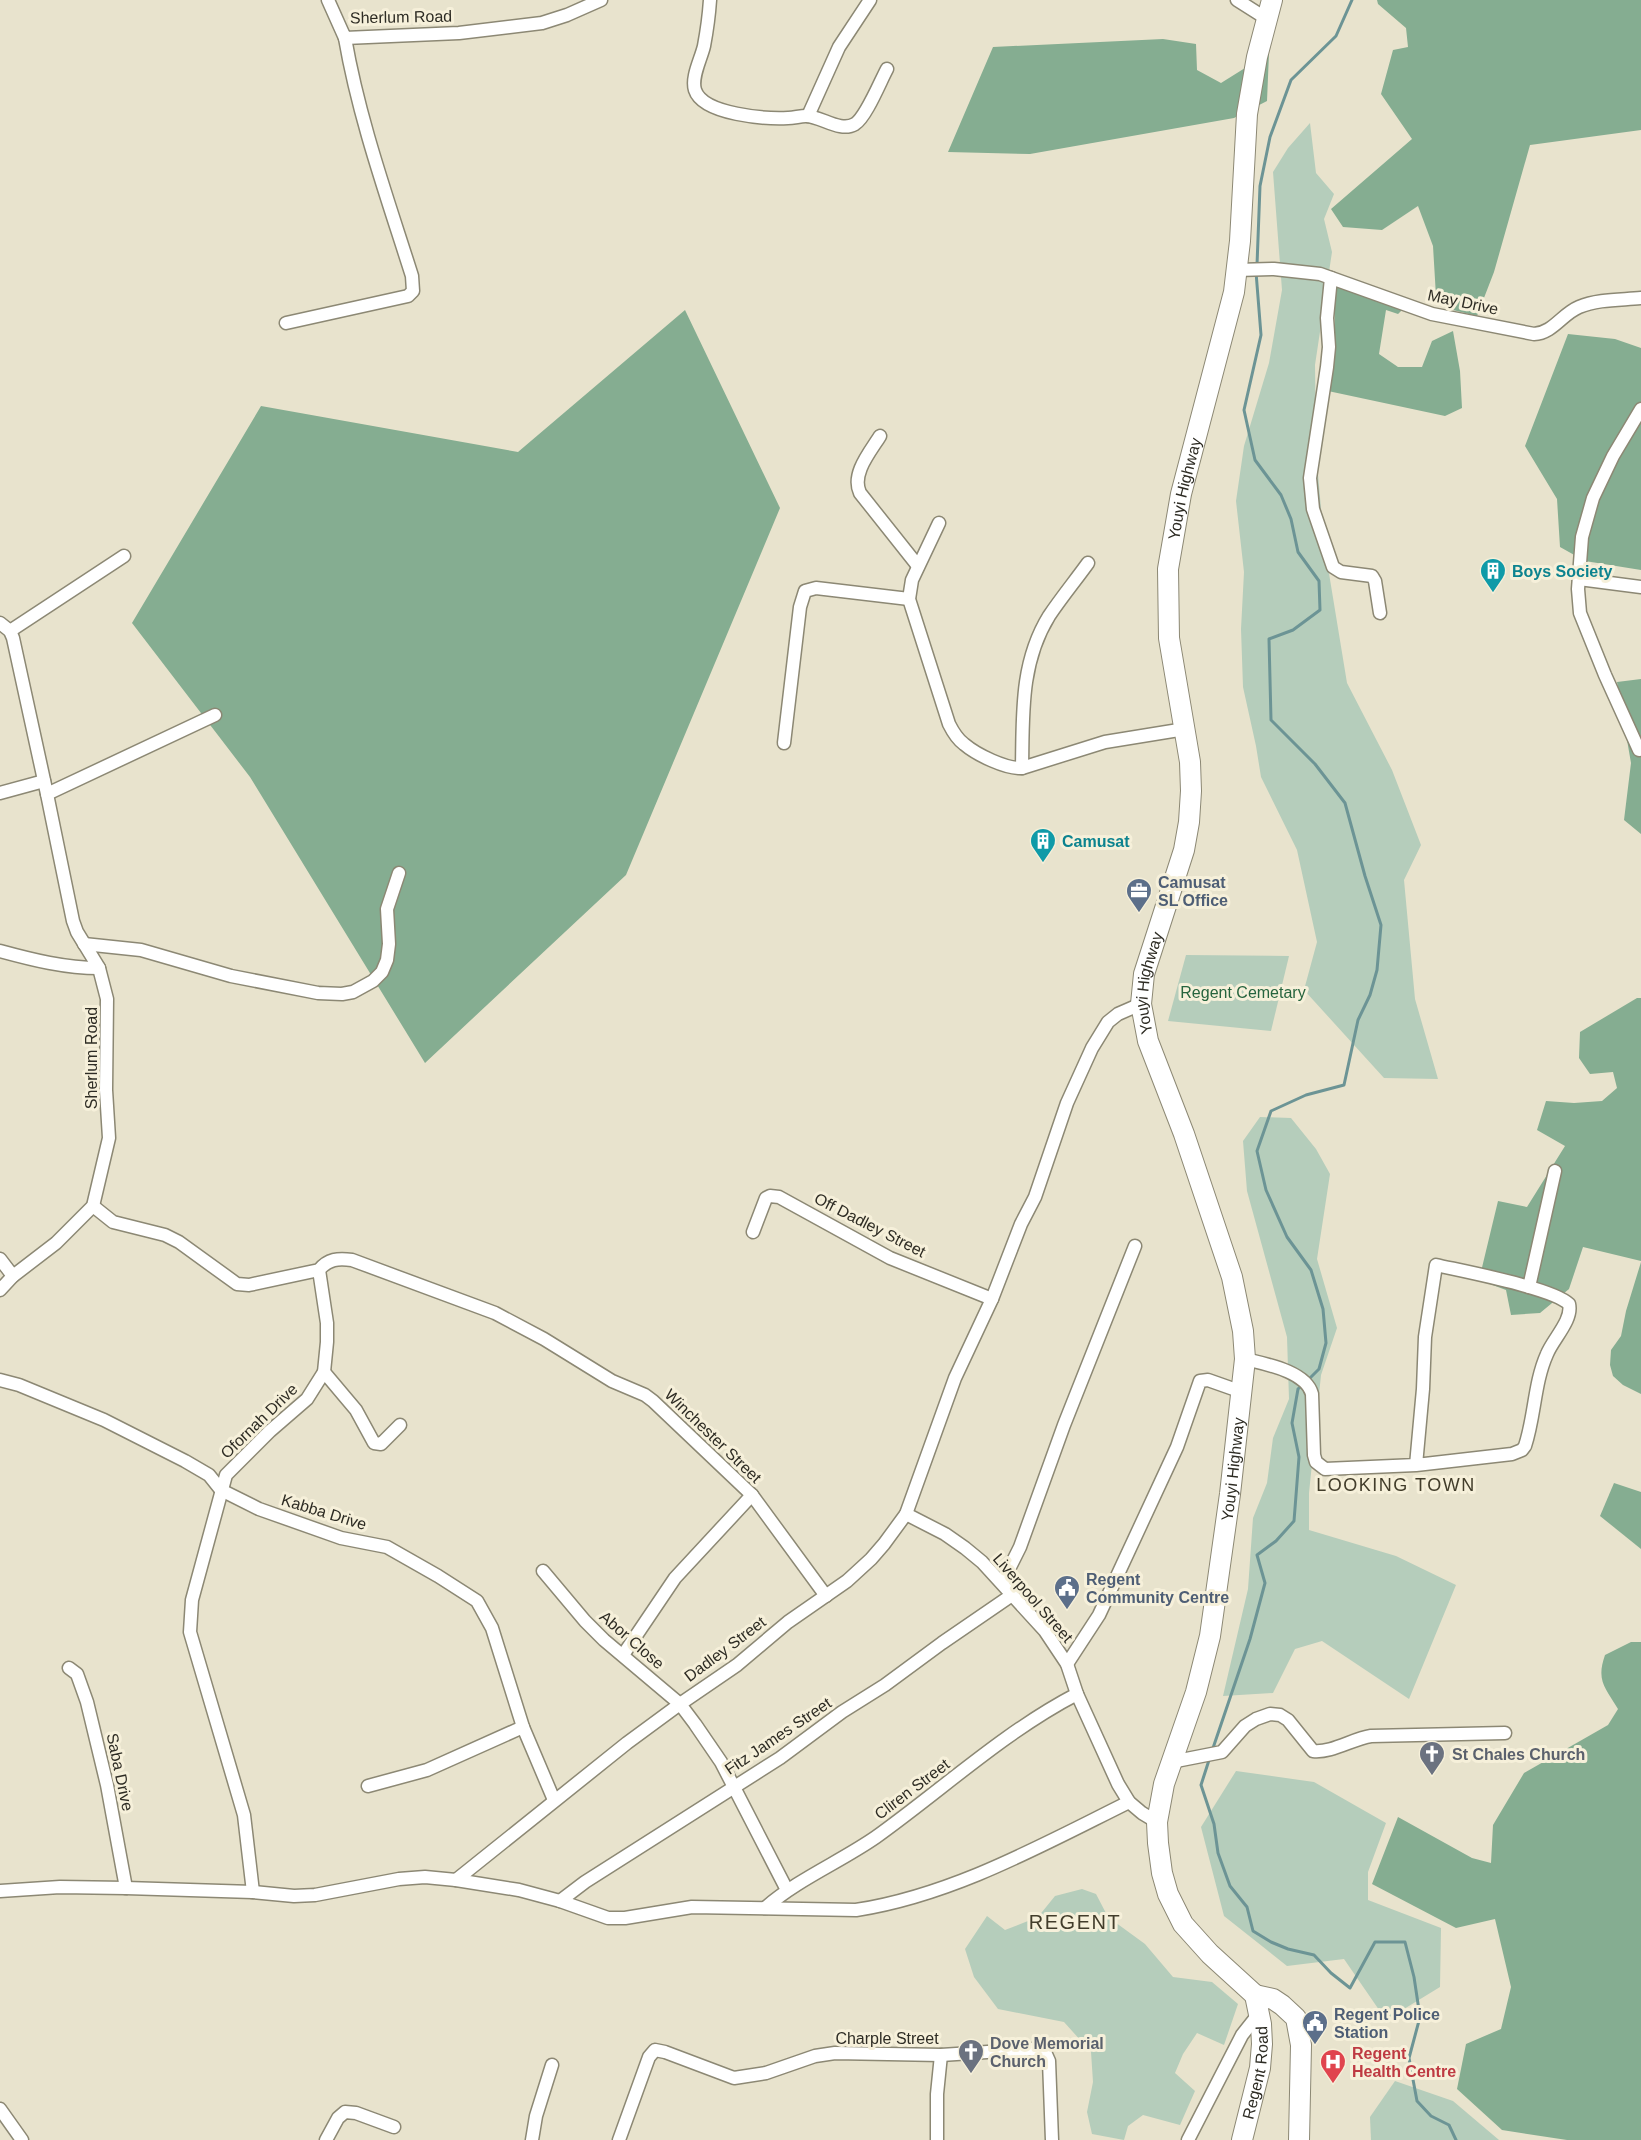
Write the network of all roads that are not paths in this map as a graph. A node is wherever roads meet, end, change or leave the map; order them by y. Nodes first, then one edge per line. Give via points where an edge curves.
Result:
1 (328, 0) edge
2 (601, 0) edge
3 (710, 0) edge
4 (870, 0) edge
5 (1237, 0) edge
6 (1269, 10) edge
7 (345, 38) junction
8 (886, 69) dead end
9 (808, 116) junction
10 (1244, 269) junction
11 (1331, 278) junction
12 (1641, 298) edge
13 (286, 323) dead end
14 (1641, 410) edge
15 (880, 436) dead end
16 (939, 523) dead end
17 (124, 555) dead end
18 (1088, 563) dead end
19 (918, 566) junction
20 (1579, 579) junction
21 (1641, 587) edge
22 (909, 600) junction
23 (1380, 613) dead end
24 (5, 627) edge
25 (215, 715) dead end
26 (1185, 729) junction
27 (784, 744) dead end
28 (1639, 750) dead end
29 (1022, 768) junction
30 (44, 781) junction
31 (0, 793) edge
32 (47, 794) junction
33 (399, 873) dead end
34 (84, 944) junction
35 (0, 951) edge
36 (99, 968) junction
37 (1141, 1004) junction
38 (1555, 1171) dead end
39 (93, 1206) junction
40 (753, 1232) dead end
41 (1135, 1246) dead end
42 (0, 1259) edge
43 (319, 1270) junction
44 (13, 1276) junction
45 (1529, 1287) junction
46 (0, 1290) edge
47 (992, 1299) junction
48 (1245, 1359) junction
49 (324, 1372) junction
50 (0, 1380) edge
51 (1242, 1392) junction
52 (400, 1425) dead end
53 (1416, 1465) junction
54 (221, 1490) junction
55 (752, 1495) junction
56 (906, 1514) junction
57 (543, 1571) dead end
58 (1002, 1583) junction
59 (1012, 1595) junction
60 (826, 1596) junction
61 (623, 1655) junction
62 (1067, 1664) junction
63 (69, 1668) dead end
64 (1077, 1694) junction
65 (680, 1704) junction
66 (523, 1726) junction
67 (1505, 1733) dead end
68 (1171, 1762) junction
69 (368, 1786) dead end
70 (733, 1787) junction
71 (554, 1800) junction
72 (1129, 1802) junction
73 (1157, 1822) junction
74 (456, 1880) junction
75 (126, 1888) junction
76 (0, 1890) edge
77 (787, 1890) junction
78 (253, 1892) junction
79 (560, 1901) junction
80 (765, 1908) junction
81 (1262, 2002) junction
82 (940, 2055) junction
83 (552, 2065) dead end
84 (0, 2109) edge
85 (394, 2127) dead end
86 (22, 2140) edge
87 (326, 2140) edge
88 (532, 2140) edge
89 (619, 2140) edge
90 (937, 2140) edge
91 (1052, 2140) edge
92 (1188, 2140) edge
93 (1242, 2140) edge
94 (1299, 2140) edge

1 - 7 street, Sherlum Road
2 - 7 street, Sherlum Road via 542,23 459,33
3 - 9 street via 695,77 695,90 701,100 737,114
4 - 9 street via 839,47
5 - 6 street
6 - 10 main road, Youyi Highway via 1247,114
7 - 13 street via 365,128 412,276 413,291 408,296
8 - 9 street via 853,126
10 - 11 street, May Drive via 1274,269
10 - 26 main road, Youyi Highway via 1181,494 1168,569 1169,638
11 - 12 street, May Drive via 1432,314 1534,334 1543,334 1577,308
11 - 23 street via 1329,347 1310,495 1333,567 1341,572 1372,576
14 - 20 street via 1593,498 1582,537
15 - 19 street via 856,486
16 - 19 street
17 - 24 street
18 - 29 street via 1050,615 1032,652 1023,698
19 - 22 street
20 - 21 street
20 - 28 street via 1581,613
22 - 27 street via 816,588 805,591
22 - 29 street via 956,736 1005,766
24 - 30 street, Sherlum Road
25 - 32 street
26 - 29 street via 1105,742
26 - 37 main road, Youyi Highway via 1190,762 1189,822 1181,860 1144,974
30 - 31 street
30 - 32 street, Sherlum Road
32 - 34 street, Sherlum Road via 73,921
33 - 34 street via 387,909 387,960 373,981 353,992 318,993 231,976 141,950
34 - 36 street, Sherlum Road
35 - 36 street via 52,964
36 - 39 street, Sherlum Road via 107,999 109,1138
37 - 47 street, Dadley Street via 1108,1022 1092,1048
37 - 48 main road, Youyi Highway via 1151,1049 1232,1277
38 - 45 street
39 - 43 street via 113,1222 179,1242 237,1284 249,1285
39 - 44 street
40 - 47 street, Off Dadley Street via 766,1198 779,1197 890,1258
41 - 58 street via 1020,1547
42 - 44 street
43 - 49 street, Ofornah Drive via 327,1323
43 - 55 street, Winchester Street via 333,1259 352,1260 495,1314 544,1339 612,1381 645,1395
44 - 46 street
45 - 53 street via 1436,1265 1425,1338
45 - 53 street via 1561,1298 1570,1309 1539,1374 1528,1438 1522,1450 1512,1455
47 - 56 street, Dadley Street via 955,1378
48 - 51 main road, Youyi Highway
48 - 53 street via 1285,1370 1308,1385 1312,1394 1314,1455 1320,1467 1332,1470
49 - 52 street via 356,1410 374,1443 386,1442
49 - 54 street, Ofornah Drive via 307,1399 231,1469
50 - 54 street, Kabba Drive via 134,1435 209,1475
51 - 62 street via 1200,1381 1177,1447 1104,1604
51 - 68 main road, Youyi Highway via 1210,1636 1196,1692
54 - 66 street, Kabba Drive via 319,1531 387,1547 477,1601 492,1628
54 - 78 street, Ofornah Drive via 192,1600 190,1632 244,1815
55 - 60 street, Winchester Street
55 - 61 street via 675,1578
56 - 58 street, Liverpool Street via 965,1548
56 - 60 street, Dadley Street via 871,1559
57 - 61 street, Abor Close via 585,1621
58 - 59 street, Liverpool Street
59 - 62 street, Liverpool Street via 1045,1631
59 - 70 street, Fitz James Street
60 - 65 street, Dadley Street
61 - 65 street, Abor Close
62 - 64 street, Liverpool Street
63 - 75 street, Saba Drive via 82,1682
64 - 72 street, Liverpool Street
64 - 77 street, Cliren Street via 1008,1736 864,1846
65 - 70 street, Abor Close via 710,1744
65 - 71 street, Dadley Street
66 - 69 street via 427,1770
66 - 71 street, Kabba Drive
67 - 68 street via 1371,1736 1321,1752 1313,1751 1288,1720 1270,1714 1245,1726 1222,1752
68 - 73 main road, Youyi Highway
70 - 77 street, Abor Close
70 - 79 street, Fitz James Street
71 - 74 street, Dadley Street
72 - 73 street, Liverpool Street
72 - 80 street via 1018,1857 910,1897 856,1910
73 - 81 main road, Youyi Highway via 1162,1873 1179,1917 1210,1954
74 - 78 street via 399,1879 315,1895
74 - 79 street
75 - 76 street
75 - 78 street
77 - 80 street, Cliren Street
79 - 80 street via 608,1918 692,1907
81 - 92 street
81 - 93 main road, Regent Road via 1260,2068
81 - 94 main road via 1282,2004 1299,2027
82 - 89 street, Charple Street via 835,2053 734,2078 655,2050
82 - 90 street
82 - 91 street, Charple Street via 1033,2049 1045,2052 1049,2061
83 - 88 street
84 - 86 street
85 - 87 street via 345,2112

